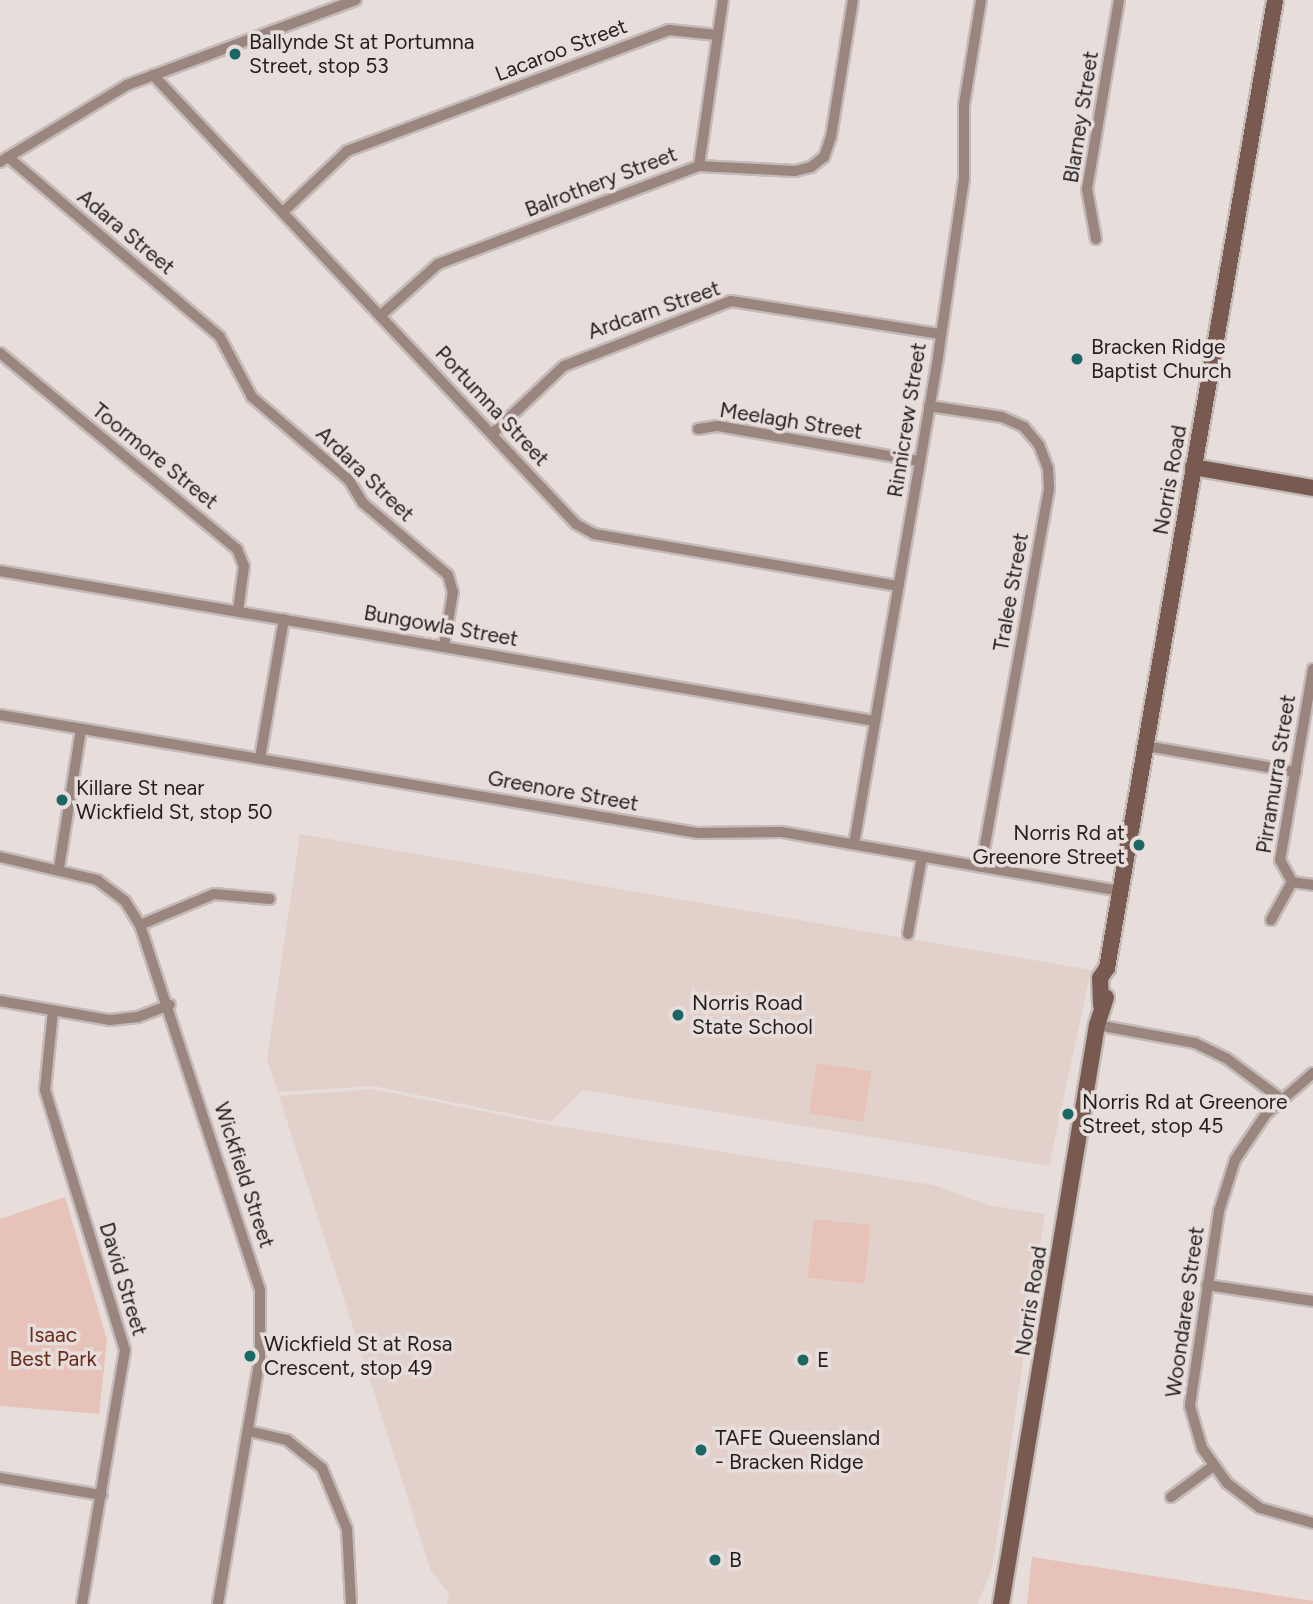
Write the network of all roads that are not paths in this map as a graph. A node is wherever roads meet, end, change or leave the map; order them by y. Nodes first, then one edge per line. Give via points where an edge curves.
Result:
1 (356, 0) edge
2 (723, 0) edge
3 (853, 0) edge
4 (981, 0) edge
5 (1119, 0) edge
6 (1275, 0) edge
7 (717, 35) junction
8 (153, 75) junction
9 (4, 160) edge
10 (698, 166) junction
11 (283, 212) junction
12 (1096, 239) dead end
13 (380, 316) junction
14 (940, 334) junction
15 (220, 337) joint
16 (0, 353) edge
17 (929, 406) junction
18 (698, 429) dead end
19 (492, 434) junction
20 (919, 461) junction
21 (1193, 467) junction
22 (1313, 488) edge
23 (0, 571) edge
24 (899, 586) junction
25 (238, 611) junction
26 (284, 619) junction
27 (443, 646) junction
28 (1313, 669) edge
29 (0, 715) edge
30 (876, 721) junction
31 (81, 729) junction
32 (1146, 746) junction
33 (260, 758) junction
34 (1296, 772) junction
35 (854, 844) junction
36 (922, 856) junction
37 (0, 857) edge
38 (981, 867) junction
39 (59, 868) junction
40 (1292, 882) junction
41 (1313, 885) edge
42 (1120, 891) junction
43 (270, 899) dead end
44 (1270, 920) dead end
45 (140, 925) junction
46 (908, 934) dead end
47 (0, 1001) edge
48 (170, 1005) junction
49 (53, 1011) junction
50 (1097, 1025) junction
51 (1313, 1073) edge
52 (1281, 1099) junction
53 (1206, 1284) junction
54 (1313, 1301) edge
55 (248, 1431) junction
56 (1212, 1467) junction
57 (0, 1478) edge
58 (102, 1495) junction
59 (1171, 1497) dead end
60 (1313, 1523) edge
61 (82, 1604) edge
62 (218, 1604) edge
63 (351, 1604) edge
64 (1001, 1604) edge

1 - 8 street
2 - 7 street
3 - 10 street, Balrothery Street via 824,157 795,171
4 - 14 street, Rinnicrew Street via 964,105 964,178
5 - 12 street, Blarney Street via 1087,189
6 - 21 main road, Norris Road
7 - 10 street
7 - 11 street, Lacaroo Street via 669,30 347,151
8 - 9 street via 127,85
8 - 11 street, Portumna Street
9 - 15 street, Adara Street
10 - 13 street, Balrothery Street via 438,264
11 - 13 street, Portumna Street
13 - 19 street, Portumna Street
14 - 17 street, Rinnicrew Street
14 - 19 street, Ardcarn Street via 731,301 564,366
15 - 27 street, Ardara Street via 252,397 349,480 363,503 448,576 453,592
16 - 25 street, Toormore Street via 237,549 244,566
17 - 20 street, Rinnicrew Street
17 - 38 street, Tralee Street via 1002,417 1024,427 1039,445 1048,467 1049,489
18 - 20 street, Meelagh Street via 718,426
19 - 24 street, Portumna Street via 576,524 594,534
20 - 24 street, Rinnicrew Street
21 - 22 main road
21 - 32 main road, Norris Road
23 - 25 street, Bungowla Street
24 - 30 street, Rinnicrew Street
25 - 26 street, Bungowla Street
26 - 27 street, Bungowla Street
26 - 33 street
27 - 30 street, Bungowla Street
28 - 34 street, Pirramurra Street
29 - 31 street, Greenore Street
30 - 35 street, Rinnicrew Street
31 - 33 street, Greenore Street
31 - 39 street
32 - 34 street
32 - 42 main road, Norris Road
33 - 35 street, Greenore Street via 698,833 782,832
34 - 40 street, Pirramurra Street via 1280,860
35 - 36 street, Greenore Street
36 - 38 street, Greenore Street
36 - 46 street
37 - 39 street, Wickfield Street
38 - 42 street, Greenore Street
39 - 45 street, Wickfield Street via 97,880 125,901
40 - 41 street, Pirramurra Street
40 - 44 street, Pirramurra Street
42 - 50 main road, Norris Road via 1107,968 1100,978
43 - 45 street via 214,894
45 - 48 street, Wickfield Street
47 - 49 street
48 - 49 street via 138,1017 110,1020
48 - 55 street, Wickfield Street via 260,1291 263,1329
49 - 58 street, David Street via 45,1090 124,1341
50 - 52 street via 1195,1043 1226,1058
50 - 64 main road, Norris Road
51 - 52 street, Woondaree Street
52 - 53 street, Woondaree Street via 1235,1160 1219,1211
53 - 54 street
53 - 56 street, Woondaree Street via 1190,1406
55 - 62 street, Wickfield Street
55 - 63 street via 287,1440 323,1468 347,1529
56 - 59 street
56 - 60 street, Woondaree Street via 1260,1508
57 - 58 street
58 - 61 street, David Street

